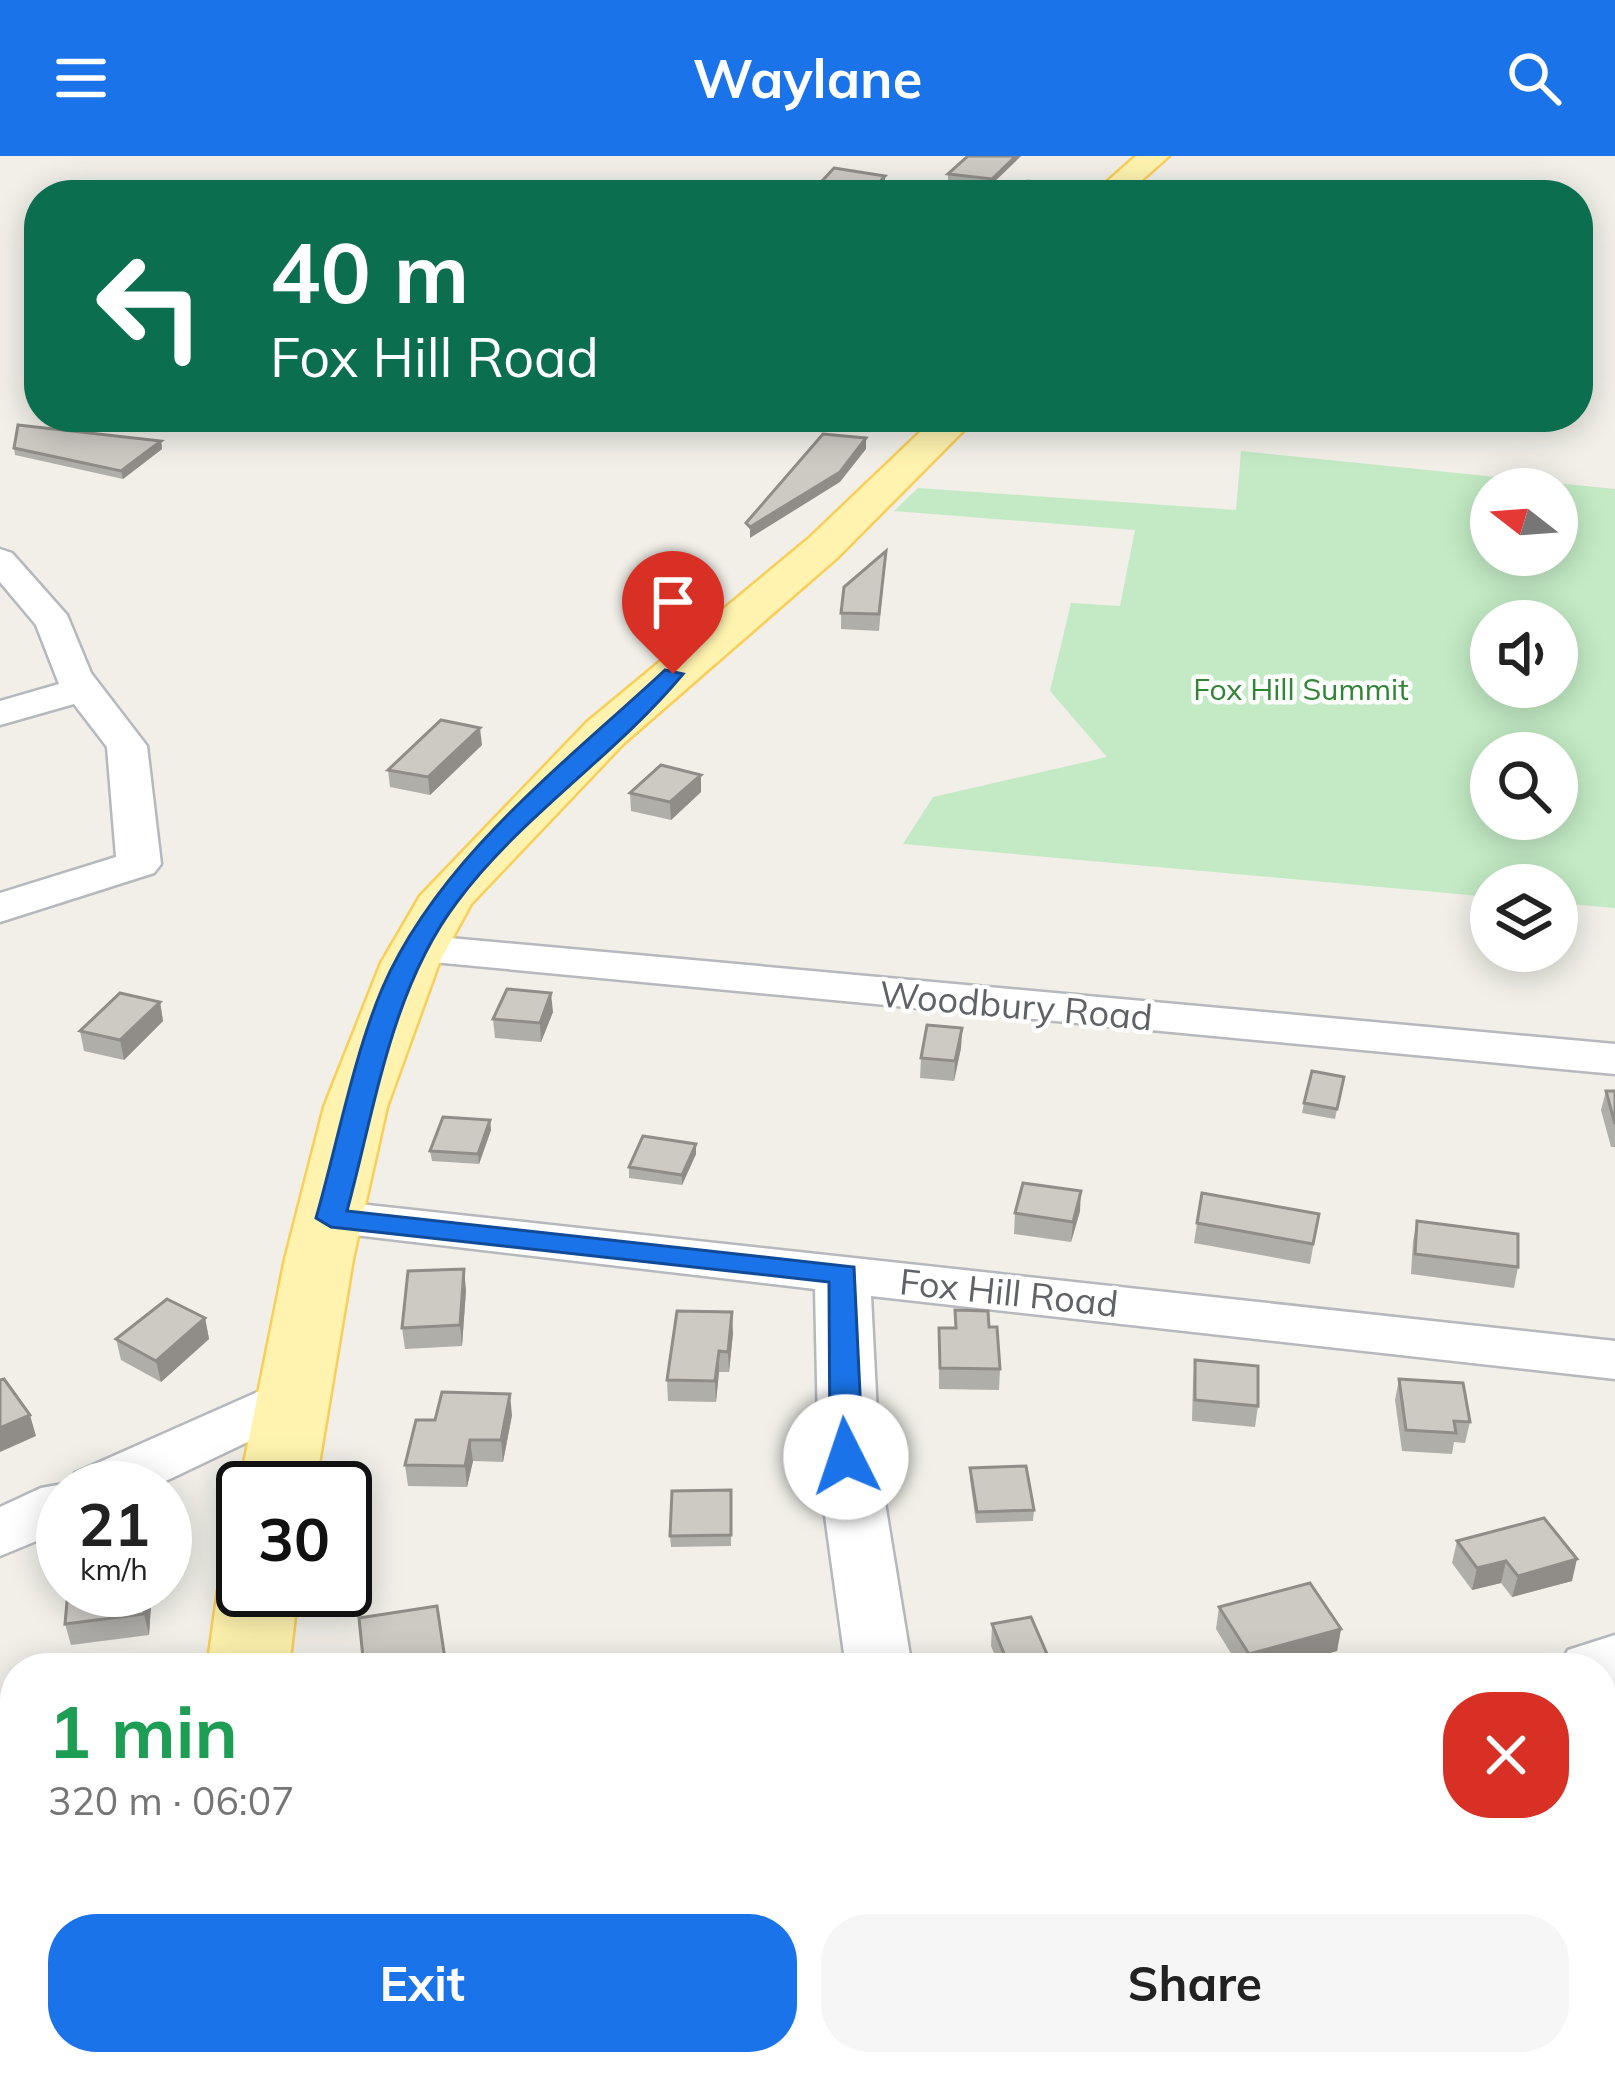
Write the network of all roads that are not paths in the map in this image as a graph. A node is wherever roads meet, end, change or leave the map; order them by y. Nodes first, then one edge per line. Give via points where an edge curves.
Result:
1 (1154, 156) edge
2 (1125, 180) edge
3 (943, 432) edge
4 (0, 560) edge
5 (82, 690) junction
6 (0, 713) edge
7 (0, 908) edge
8 (417, 949) junction
9 (1615, 1059) edge
10 (331, 1218) junction
11 (844, 1274) junction
12 (1615, 1360) edge
13 (296, 1395) junction
14 (155, 1461) edge
15 (283, 1461) edge
16 (36, 1516) edge
17 (0, 1533) edge
18 (255, 1617) edge
19 (250, 1653) edge
20 (876, 1653) edge

1 - 2 main road
3 - 8 main road via 823,548 573,765 448,896
4 - 5 street via 54,623
5 - 6 street
5 - 7 street via 128,746 139,864
8 - 9 street, Woodbury Road
8 - 10 main road via 394,991
10 - 11 street, Fox Hill Road
10 - 13 main road
11 - 12 street, Fox Hill Road
11 - 20 street via 842,1419 858,1573
13 - 14 street
13 - 15 main road
16 - 17 street
18 - 19 main road

